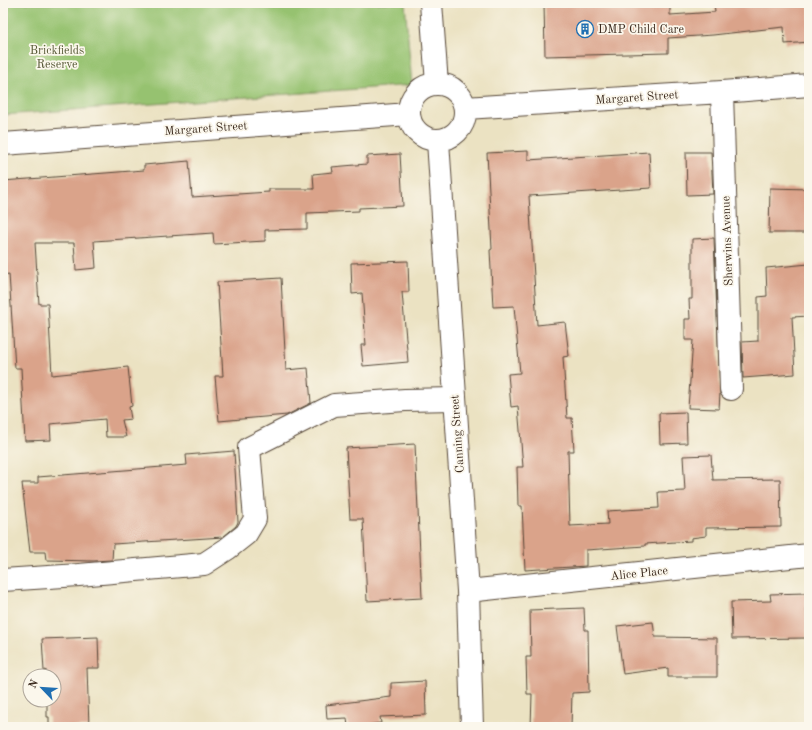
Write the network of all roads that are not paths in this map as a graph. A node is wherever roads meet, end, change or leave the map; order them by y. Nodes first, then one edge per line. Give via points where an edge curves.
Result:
1 (431, 3) edge
2 (436, 84) junction
3 (809, 85) edge
4 (722, 92) junction
5 (465, 108) junction
6 (409, 114) junction
7 (438, 141) junction
8 (3, 144) edge
9 (731, 389) dead end
10 (455, 399) junction
11 (809, 556) edge
12 (3, 580) edge
13 (468, 591) junction
14 (472, 727) edge

1 - 2 street
2 - 5 street via 452,88
2 - 6 street via 417,93 410,105
3 - 4 street, Margaret Street
4 - 5 street, Margaret Street
4 - 9 street, Sherwins Avenue
5 - 7 street via 462,127 456,134
6 - 7 street via 415,130 421,136
6 - 8 street, Margaret Street
7 - 10 street, Canning Street
10 - 12 street via 334,405 249,448 255,519 246,534 204,564
10 - 13 street, Canning Street
11 - 13 street, Alice Place
13 - 14 street, Canning Street

